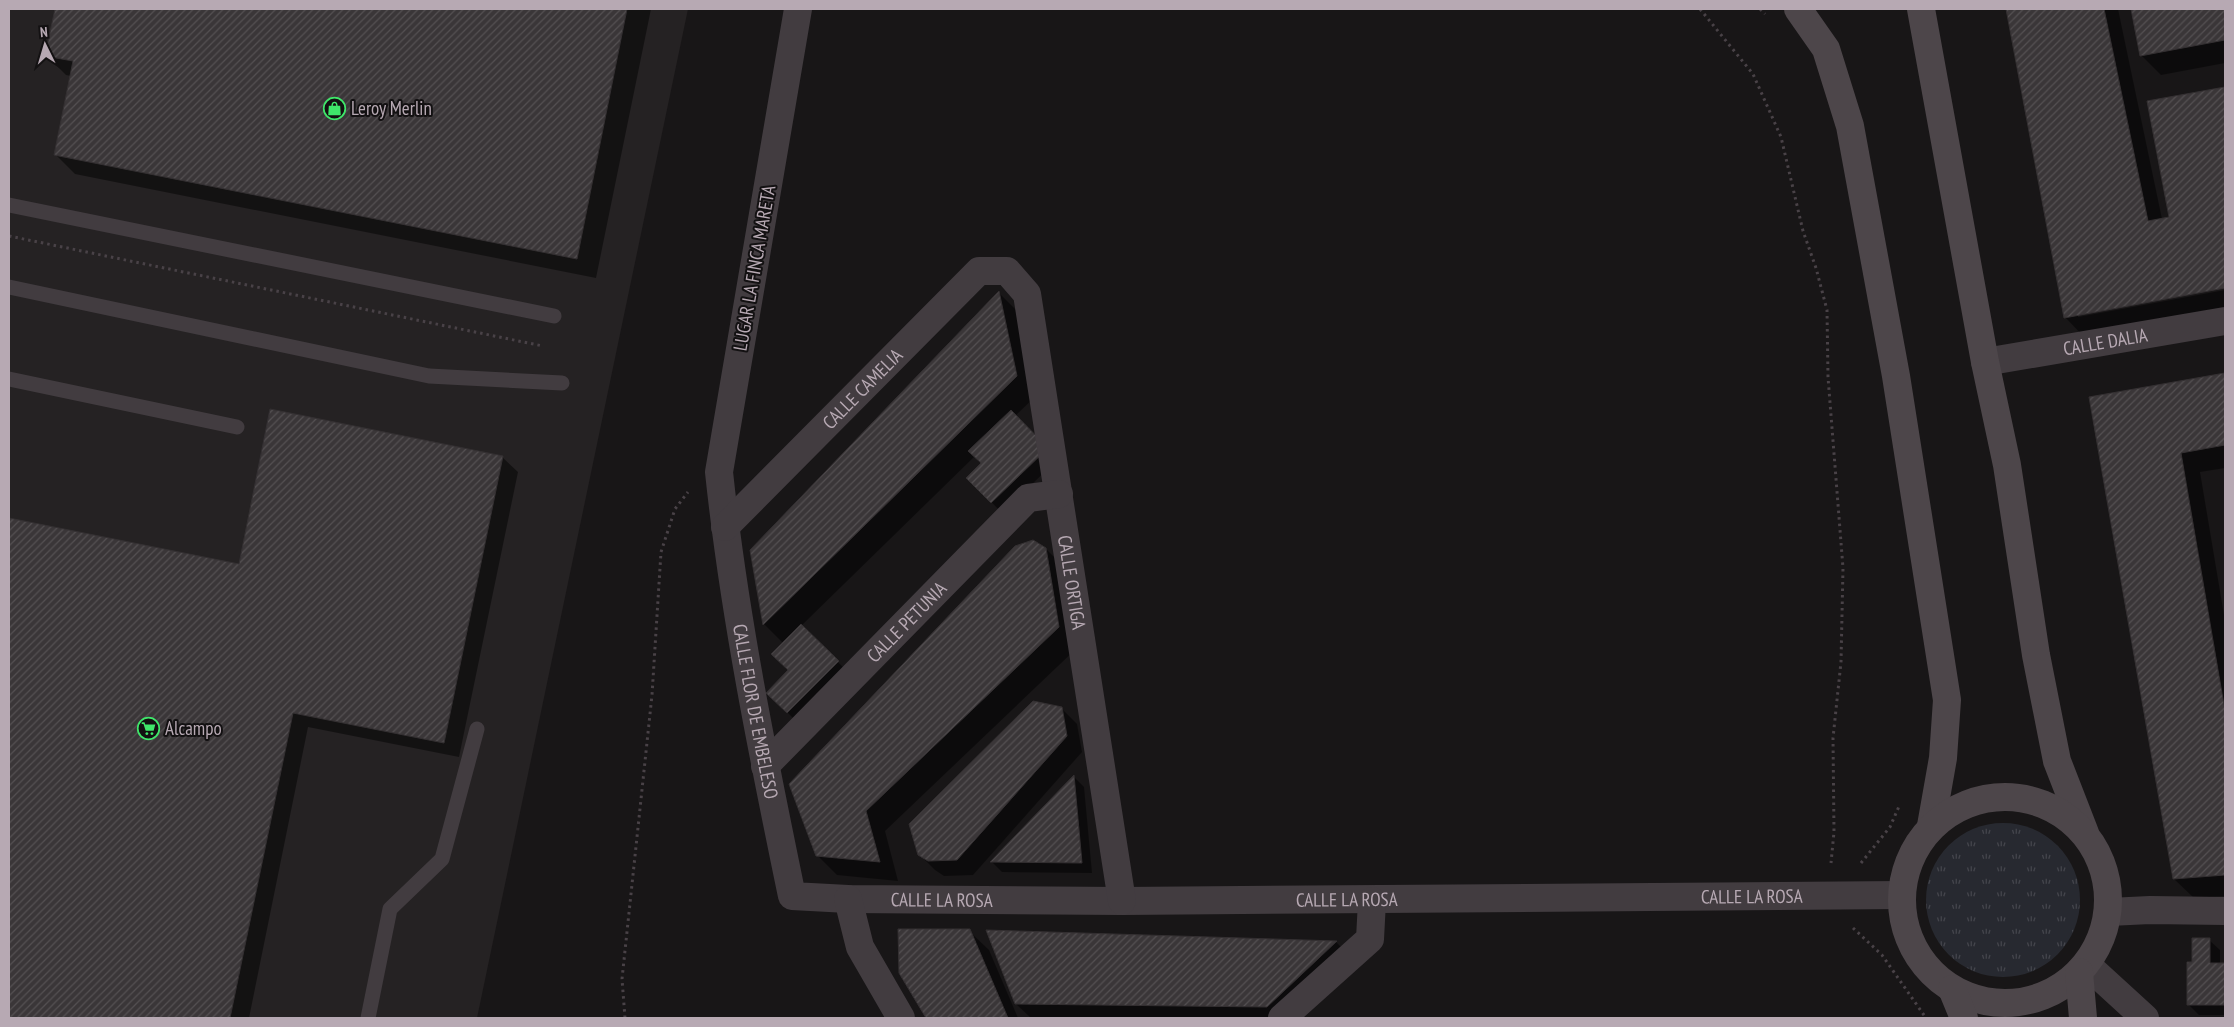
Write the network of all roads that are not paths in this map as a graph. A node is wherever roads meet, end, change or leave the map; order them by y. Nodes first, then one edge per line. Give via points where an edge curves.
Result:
1 (798, 9) edge
2 (1798, 9) edge
3 (1921, 9) edge
4 (9, 205) edge
5 (1007, 271) joint
6 (9, 287) edge
7 (554, 316) dead end
8 (2225, 321) edge
9 (1985, 362) junction
10 (9, 379) edge
11 (562, 383) dead end
12 (237, 428) dead end
13 (1058, 494) junction
14 (725, 527) junction
15 (477, 729) dead end
16 (765, 766) junction
17 (1931, 826) junction
18 (2086, 833) junction
19 (1901, 895) junction
20 (792, 896) joint
21 (848, 899) junction
22 (1122, 901) junction
23 (1372, 901) junction
24 (2225, 911) edge
25 (2109, 912) junction
26 (2083, 968) junction
27 (1952, 989) junction
28 (368, 1018) edge
29 (901, 1018) edge
30 (1282, 1018) edge
31 (1964, 1018) edge
32 (2083, 1018) edge
33 (2144, 1018) edge

1 - 14 street, LUGAR LA FINCA MARETA via 720,466
2 - 17 street via 1826,49 1850,126 1896,376 1947,700 1943,758
3 - 9 street
4 - 7 lane
5 - 13 street, CALLE ORTIGA via 1027,294
5 - 14 street, CALLE CAMELIA via 979,271
6 - 11 lane via 429,376
8 - 9 street, CALLE DALIA
9 - 18 street via 2007,465 2036,655 2057,761
10 - 12 lane
13 - 16 street, CALLE PETUNIA via 1028,498
13 - 22 street, CALLE ORTIGA
14 - 16 street, CALLE FLOR DE EMBELESO
15 - 28 lane via 442,859 390,910
16 - 20 street, CALLE FLOR DE EMBELESO
17 - 18 street via 1968,803 2010,796 2052,806
17 - 19 street via 1910,858
18 - 25 street via 2101,856 2109,884
19 - 23 street, CALLE LA ROSA via 1832,888
19 - 27 street via 1906,932 1924,965
20 - 21 street, CALLE LA ROSA
21 - 22 street, CALLE LA ROSA
21 - 29 street via 860,947
22 - 23 street, CALLE LA ROSA
23 - 30 street via 1370,939
24 - 25 street
25 - 26 street via 2102,940
26 - 27 street via 2058,989 2024,1002 1986,1002
26 - 32 street
26 - 33 street
27 - 31 street

